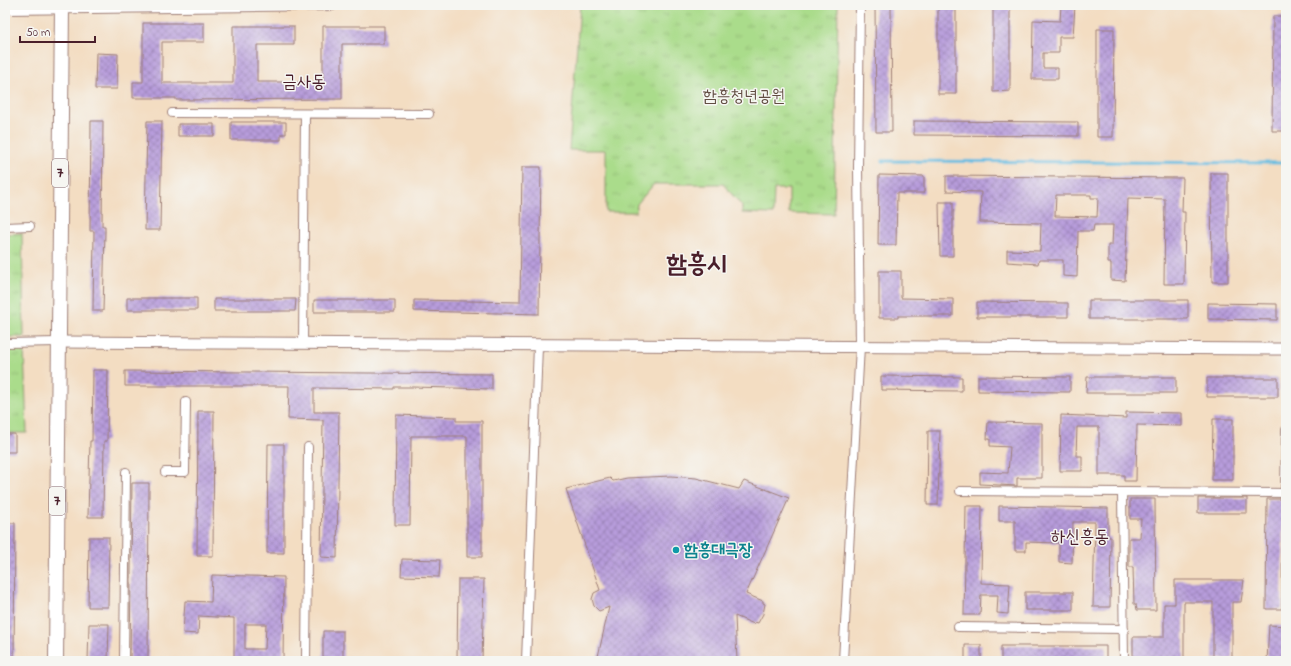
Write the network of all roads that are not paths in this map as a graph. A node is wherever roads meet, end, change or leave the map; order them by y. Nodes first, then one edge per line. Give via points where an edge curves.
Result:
1 (860, 5) edge
2 (333, 6) edge
3 (62, 8) edge
4 (5, 10) edge
5 (172, 113) dead end
6 (305, 114) junction
7 (429, 114) dead end
8 (30, 226) dead end
9 (5, 227) edge
10 (58, 342) junction
11 (5, 343) edge
12 (303, 344) junction
13 (538, 346) junction
14 (860, 346) junction
15 (1286, 349) edge
16 (186, 402) dead end
17 (1286, 430) edge
18 (308, 447) dead end
19 (126, 472) dead end
20 (166, 472) dead end
21 (960, 491) dead end
22 (1122, 492) junction
23 (1286, 493) edge
24 (958, 627) dead end
25 (1124, 630) junction
26 (56, 661) edge
27 (124, 661) edge
28 (306, 661) edge
29 (526, 661) edge
30 (843, 661) edge
31 (1124, 661) edge

1 - 14 street
2 - 3 street
3 - 4 street
3 - 10 highway, 7
5 - 6 street
6 - 7 street
6 - 12 street
8 - 9 street
10 - 11 street
10 - 12 street
10 - 26 highway, 7
12 - 13 street
13 - 14 street
13 - 29 street
14 - 15 street
14 - 30 street
16 - 20 street via 185,472
17 - 23 street
18 - 28 street
19 - 27 street
21 - 22 street
22 - 23 street
22 - 25 street
24 - 25 street
25 - 31 street

